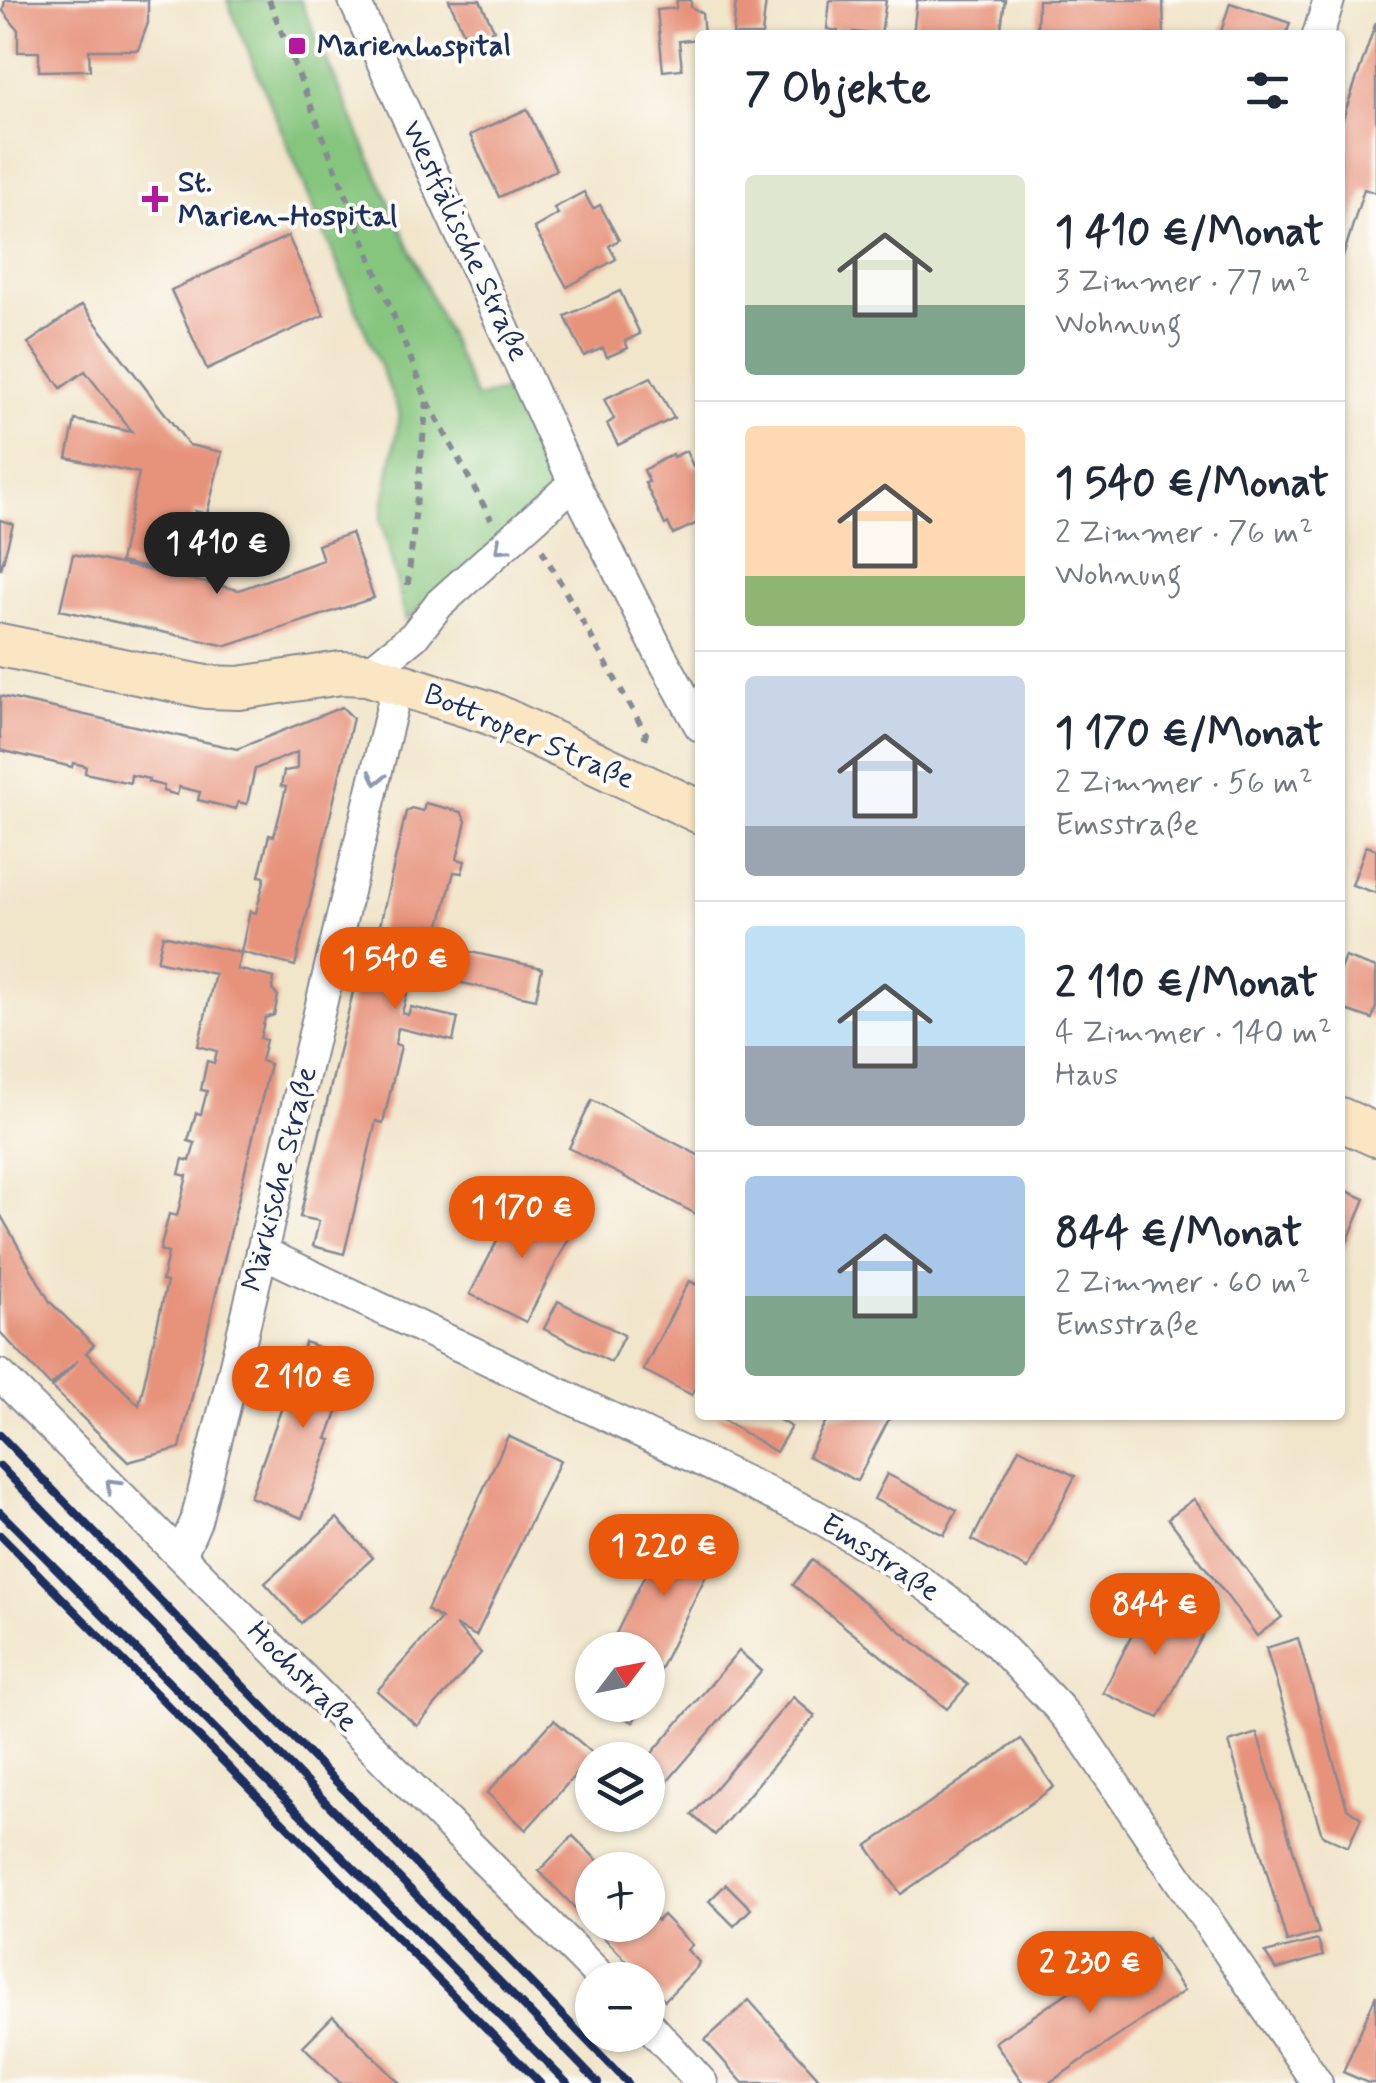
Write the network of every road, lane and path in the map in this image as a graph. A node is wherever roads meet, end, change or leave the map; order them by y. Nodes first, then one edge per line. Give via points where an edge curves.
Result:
1 (268, 0) edge
2 (354, 0) edge
3 (1329, 0) edge
4 (1320, 30) edge
5 (426, 400) junction
6 (574, 482) junction
7 (492, 520) junction
8 (527, 523) junction
9 (478, 533) dead end
10 (421, 588) dead end
11 (0, 645) edge
12 (382, 678) junction
13 (695, 717) edge
14 (625, 777) junction
15 (695, 810) edge
16 (1345, 1120) edge
17 (1376, 1136) edge
18 (262, 1252) junction
19 (0, 1375) edge
20 (180, 1555) junction
21 (586, 1962) edge
22 (665, 2043) edge
23 (702, 2083) edge
24 (1317, 2083) edge

1 - 5 path
2 - 6 street, Westfälische Straße
3 - 4 street
5 - 7 path
5 - 10 path via 407,601
6 - 8 street
6 - 13 street, Westfälische Straße
7 - 8 path via 517,499
7 - 9 path
8 -> 12 street via 438,604
8 - 14 path via 646,734
11 - 12 main road, Bottroper Straße via 206,687 341,673
12 - 14 main road, Bottroper Straße via 490,714
12 -> 18 street, Märkische Straße
14 - 15 main road, Bottroper Straße
16 - 17 main road
18 - 20 street, Märkische Straße via 196,1521
18 - 24 street, Emsstraße via 816,1515 956,1607 1084,1739
20 -> 19 street, Hochstraße
20 - 21 street, Hochstraße
22 - 23 street

